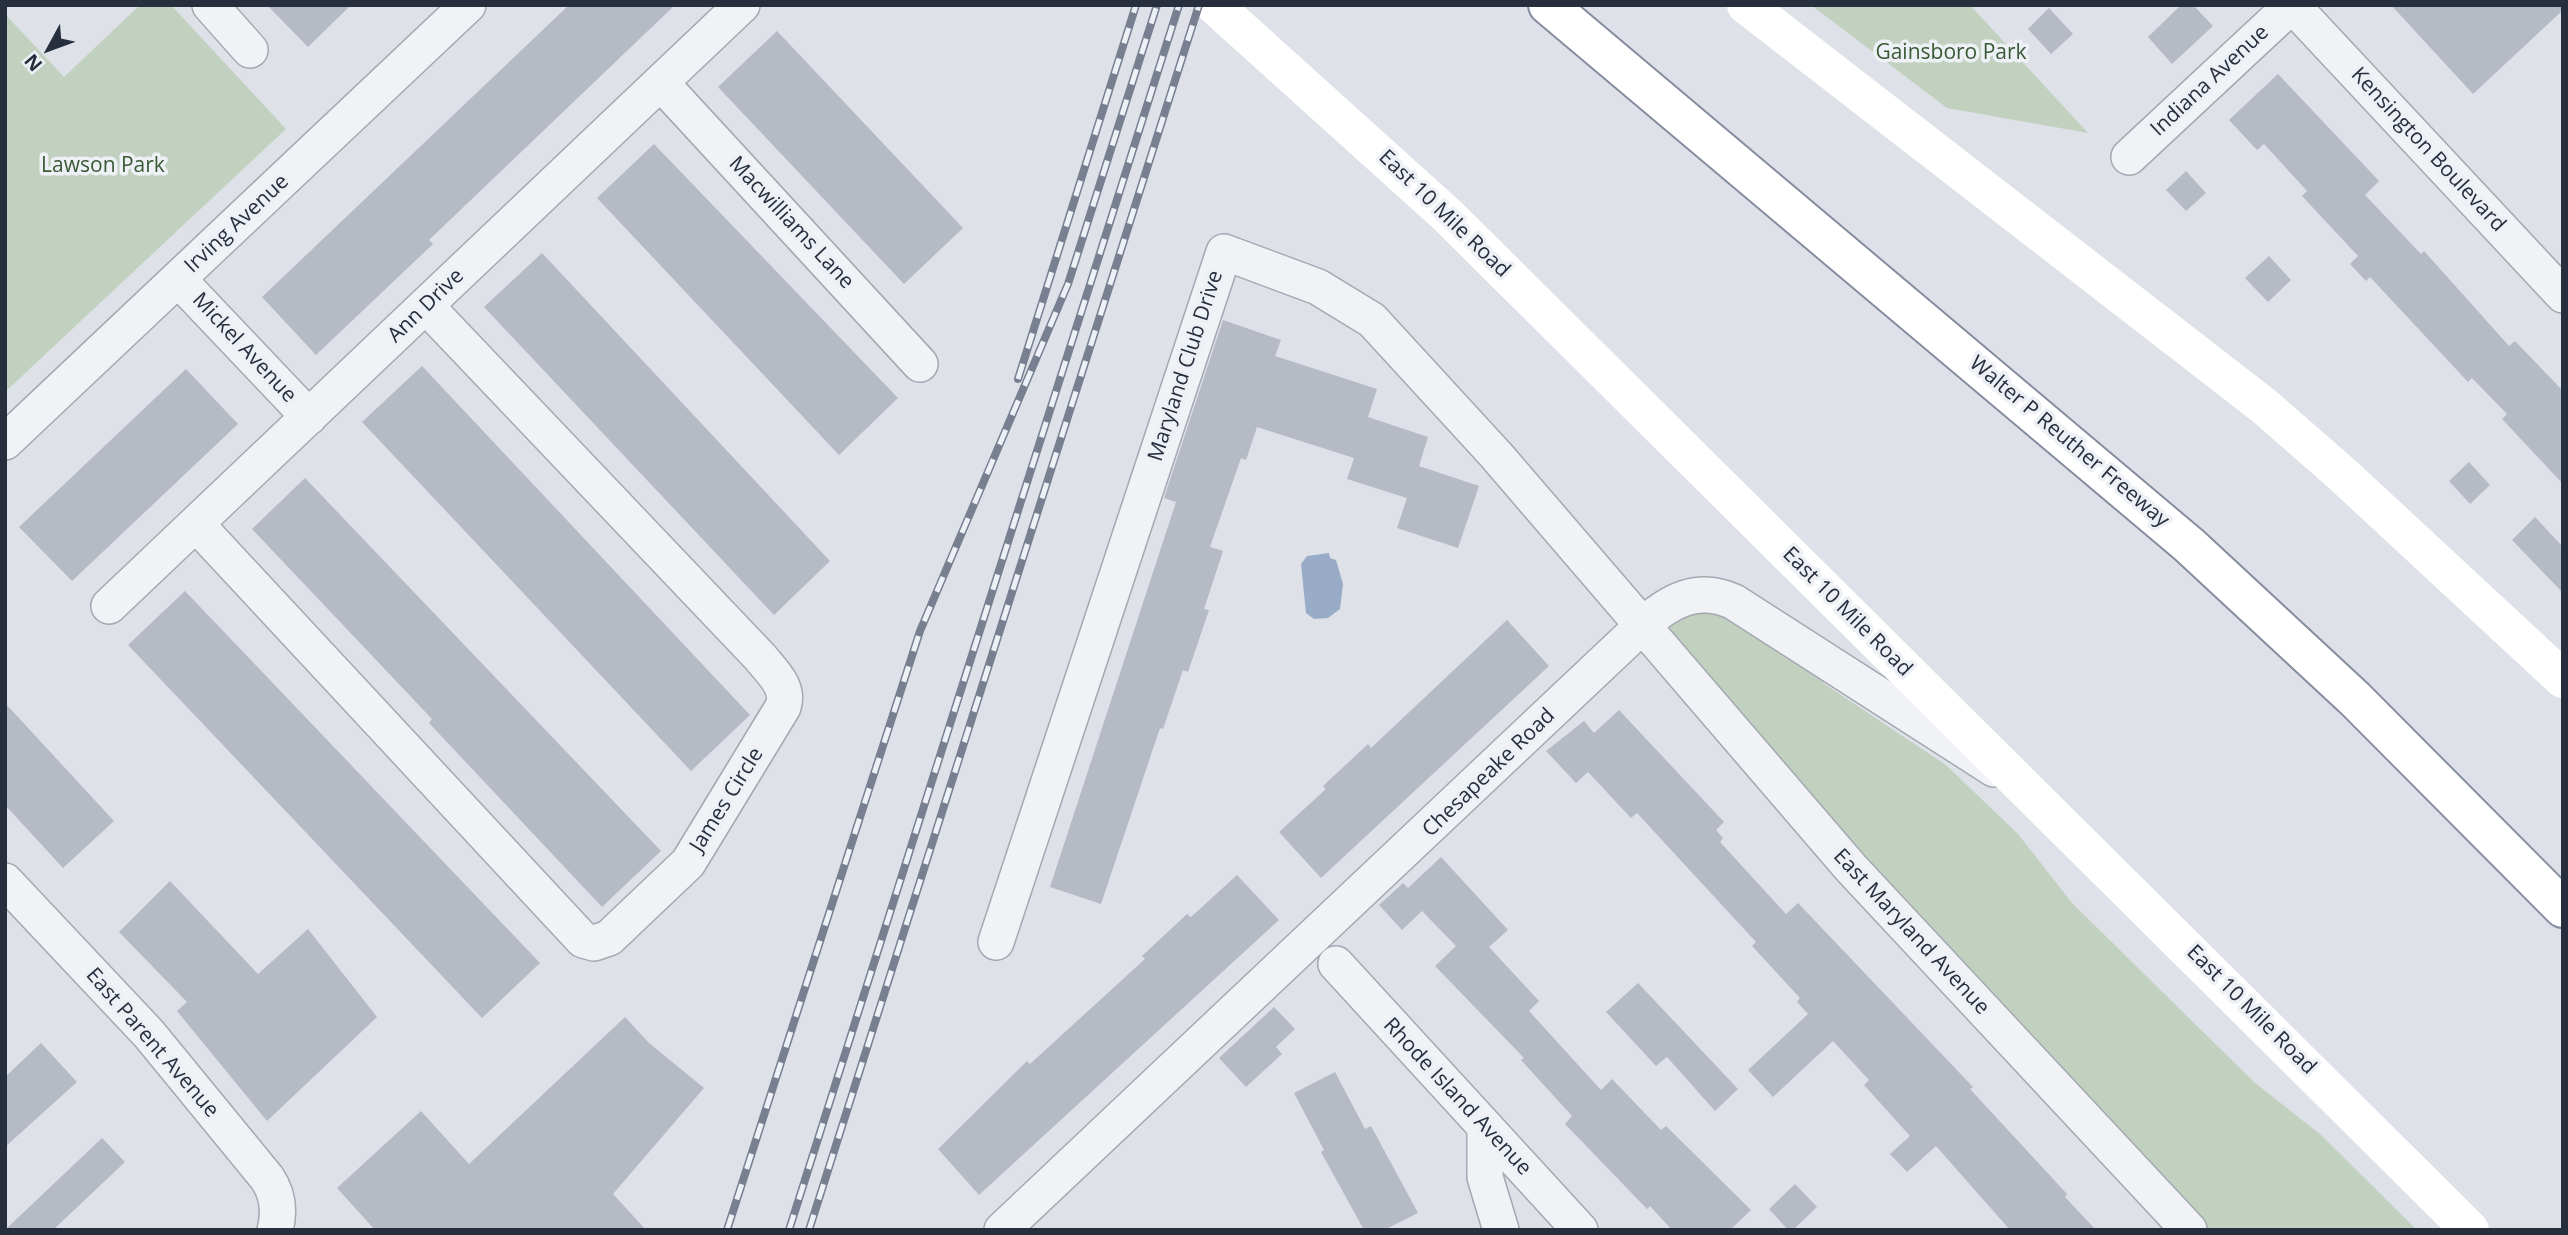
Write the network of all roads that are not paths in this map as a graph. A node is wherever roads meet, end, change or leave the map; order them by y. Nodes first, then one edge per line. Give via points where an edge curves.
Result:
1 (210, 5) edge
2 (468, 5) edge
3 (742, 5) edge
4 (1214, 5) edge
5 (1548, 5) edge
6 (1746, 5) edge
7 (2292, 5) edge
8 (250, 50) dead end
9 (661, 83) junction
10 (2129, 157) dead end
11 (178, 279) junction
12 (2563, 295) edge
13 (426, 306) junction
14 (920, 363) dead end
15 (309, 417) junction
16 (5, 442) edge
17 (196, 524) junction
18 (109, 606) dead end
19 (1642, 626) junction
20 (2563, 679) edge
21 (2031, 793) junction
22 (5, 881) edge
23 (2563, 908) edge
24 (996, 942) dead end
25 (1336, 964) dead end
26 (1485, 1129) junction
27 (276, 1224) edge
28 (1002, 1230) edge
29 (1501, 1230) edge
30 (1580, 1230) edge
31 (2189, 1230) edge
32 (2470, 1230) edge

1 - 8 street
2 - 11 street, Irving Avenue
3 - 9 street, Ann Drive
4 - 21 main road, East 10 Mile Road via 1447,215
5 - 23 main road, Walter P Reuther Freeway via 2189,545 2356,699
6 - 20 main road via 2264,406
7 - 10 street, Indiana Avenue
7 - 12 street, Kensington Boulevard
9 - 13 street, Ann Drive
9 - 14 street, Macwilliams Lane
11 - 15 street, Mickel Avenue
11 - 16 street, Irving Avenue
13 - 15 street, Ann Drive
13 - 17 street, James Circle via 783,686 783,707 688,863 608,937 594,943 583,940
15 - 17 street, Ann Drive
17 - 18 street, Ann Drive
19 - 21 street, Chesapeake Road via 1680,599 1699,594 1720,596
19 - 24 street, Maryland Club Drive via 1496,455 1371,320 1318,287 1224,252
19 - 28 street, Chesapeake Road
19 - 31 street, East Maryland Avenue via 1851,868
21 - 32 main road, East 10 Mile Road
22 - 27 street, East Parent Avenue via 149,1034 273,1187
25 - 26 street, Rhode Island Avenue
26 - 29 street via 1485,1177
26 - 30 street, Rhode Island Avenue

